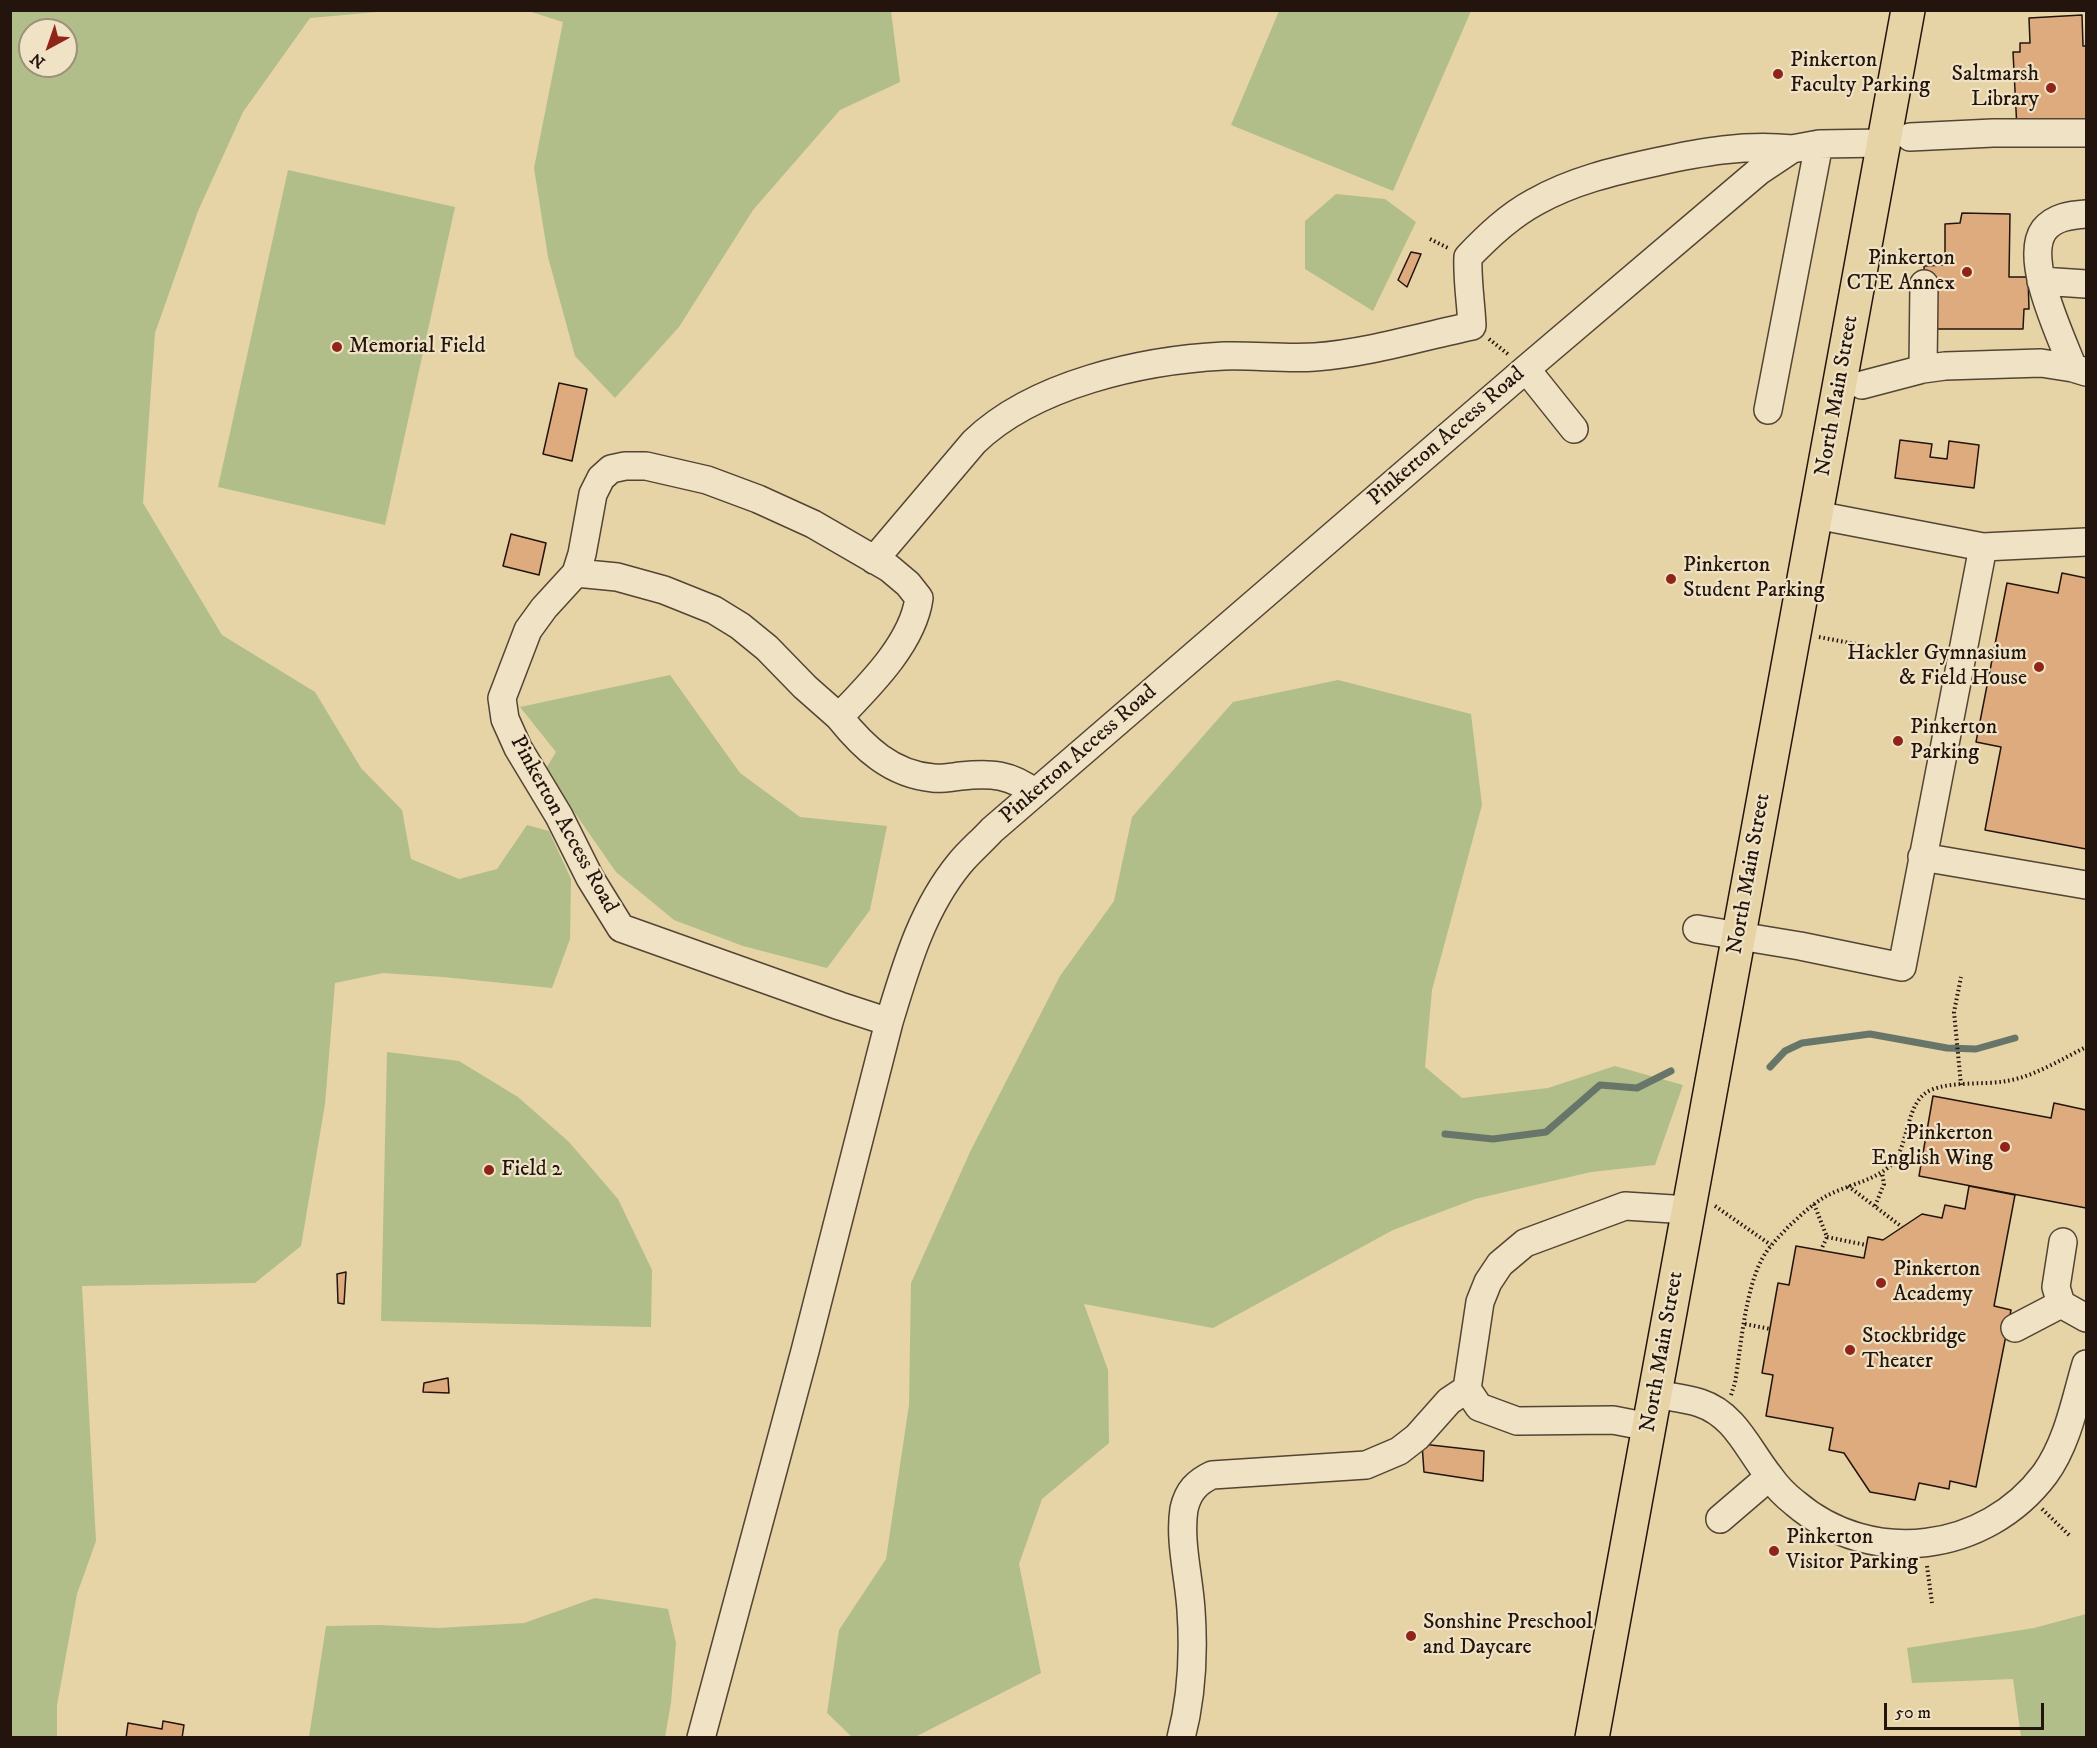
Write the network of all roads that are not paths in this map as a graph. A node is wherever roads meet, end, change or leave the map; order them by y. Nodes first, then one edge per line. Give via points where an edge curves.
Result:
1 (1908, 10) edge
2 (2086, 133) edge
3 (1897, 140) junction
4 (1820, 144) junction
5 (1792, 149) junction
6 (2086, 214) edge
7 (2040, 280) junction
8 (1924, 284) dead end
9 (2086, 284) edge
10 (1526, 369) junction
11 (1923, 369) junction
12 (2080, 370) edge
13 (1862, 385) dead end
14 (1768, 410) dead end
15 (1574, 429) dead end
16 (1816, 515) junction
17 (2086, 542) edge
18 (1983, 547) junction
19 (874, 560) junction
20 (576, 573) junction
21 (839, 717) junction
22 (1035, 793) junction
23 (1922, 857) junction
24 (2086, 885) edge
25 (1697, 928) dead end
26 (1739, 936) junction
27 (889, 1022) junction
28 (1700, 1207) junction
29 (2063, 1242) dead end
30 (2079, 1308) edge
31 (2015, 1328) dead end
32 (2086, 1364) edge
33 (1467, 1389) junction
34 (1655, 1394) junction
35 (1649, 1426) junction
36 (1769, 1477) junction
37 (1720, 1519) dead end
38 (701, 1737) edge
39 (1181, 1737) edge
40 (1592, 1737) edge

1 - 3 main road, North Main Street
2 - 3 street, Pinkerton Access Road via 1993,133
3 - 4 street, Pinkerton Access Road
3 - 16 main road, North Main Street
4 - 5 street, Pinkerton Access Road
4 - 14 street
5 - 10 street, Pinkerton Access Road via 1759,171
5 - 19 street via 1729,149 1689,155 1595,176 1558,189 1509,218 1468,257 1472,326 1316,357 1224,356 1144,365 1048,395 1004,417 974,442
6 - 7 street via 2059,219 2044,230 2038,241
7 - 9 street
7 - 12 street
8 - 11 street
10 - 15 street
10 - 22 street, Pinkerton Access Road
11 - 12 street via 2041,363
11 - 13 street
16 - 18 street
16 - 26 main road, North Main Street
17 - 18 street
18 - 23 street
19 - 20 street via 813,524 758,499 707,480 645,466 625,466 611,469 593,494
19 - 21 street via 908,584 919,598 917,610 885,665
20 - 21 street via 617,577 714,610 767,648
20 - 27 street, Pinkerton Access Road via 528,630 502,698 505,719 518,748 614,918 621,928
21 - 22 street via 874,755 891,767 935,779 993,775 1021,782
22 - 27 street, Pinkerton Access Road via 960,863 930,909 911,951
23 - 24 street
23 - 26 street via 1902,967
25 - 26 street
26 - 28 main road, North Main Street
27 - 38 street
28 - 33 street via 1625,1206 1525,1244 1500,1264 1488,1282 1480,1302
28 - 34 main road, North Main Street
29 - 30 street via 2056,1287
30 - 31 street
32 - 36 street via 2067,1433 2044,1474 2012,1508 1971,1532 1924,1544 1856,1537 1814,1518
33 - 35 street via 1479,1407 1517,1421 1613,1420
33 - 39 street via 1449,1401 1399,1451 1366,1465 1212,1475 1199,1481 1189,1493 1184,1510 1184,1537 1193,1660 1188,1712
34 - 35 main road, North Main Street
34 - 36 street via 1700,1403 1721,1413 1737,1429
35 - 40 main road, North Main Street
36 - 37 street

